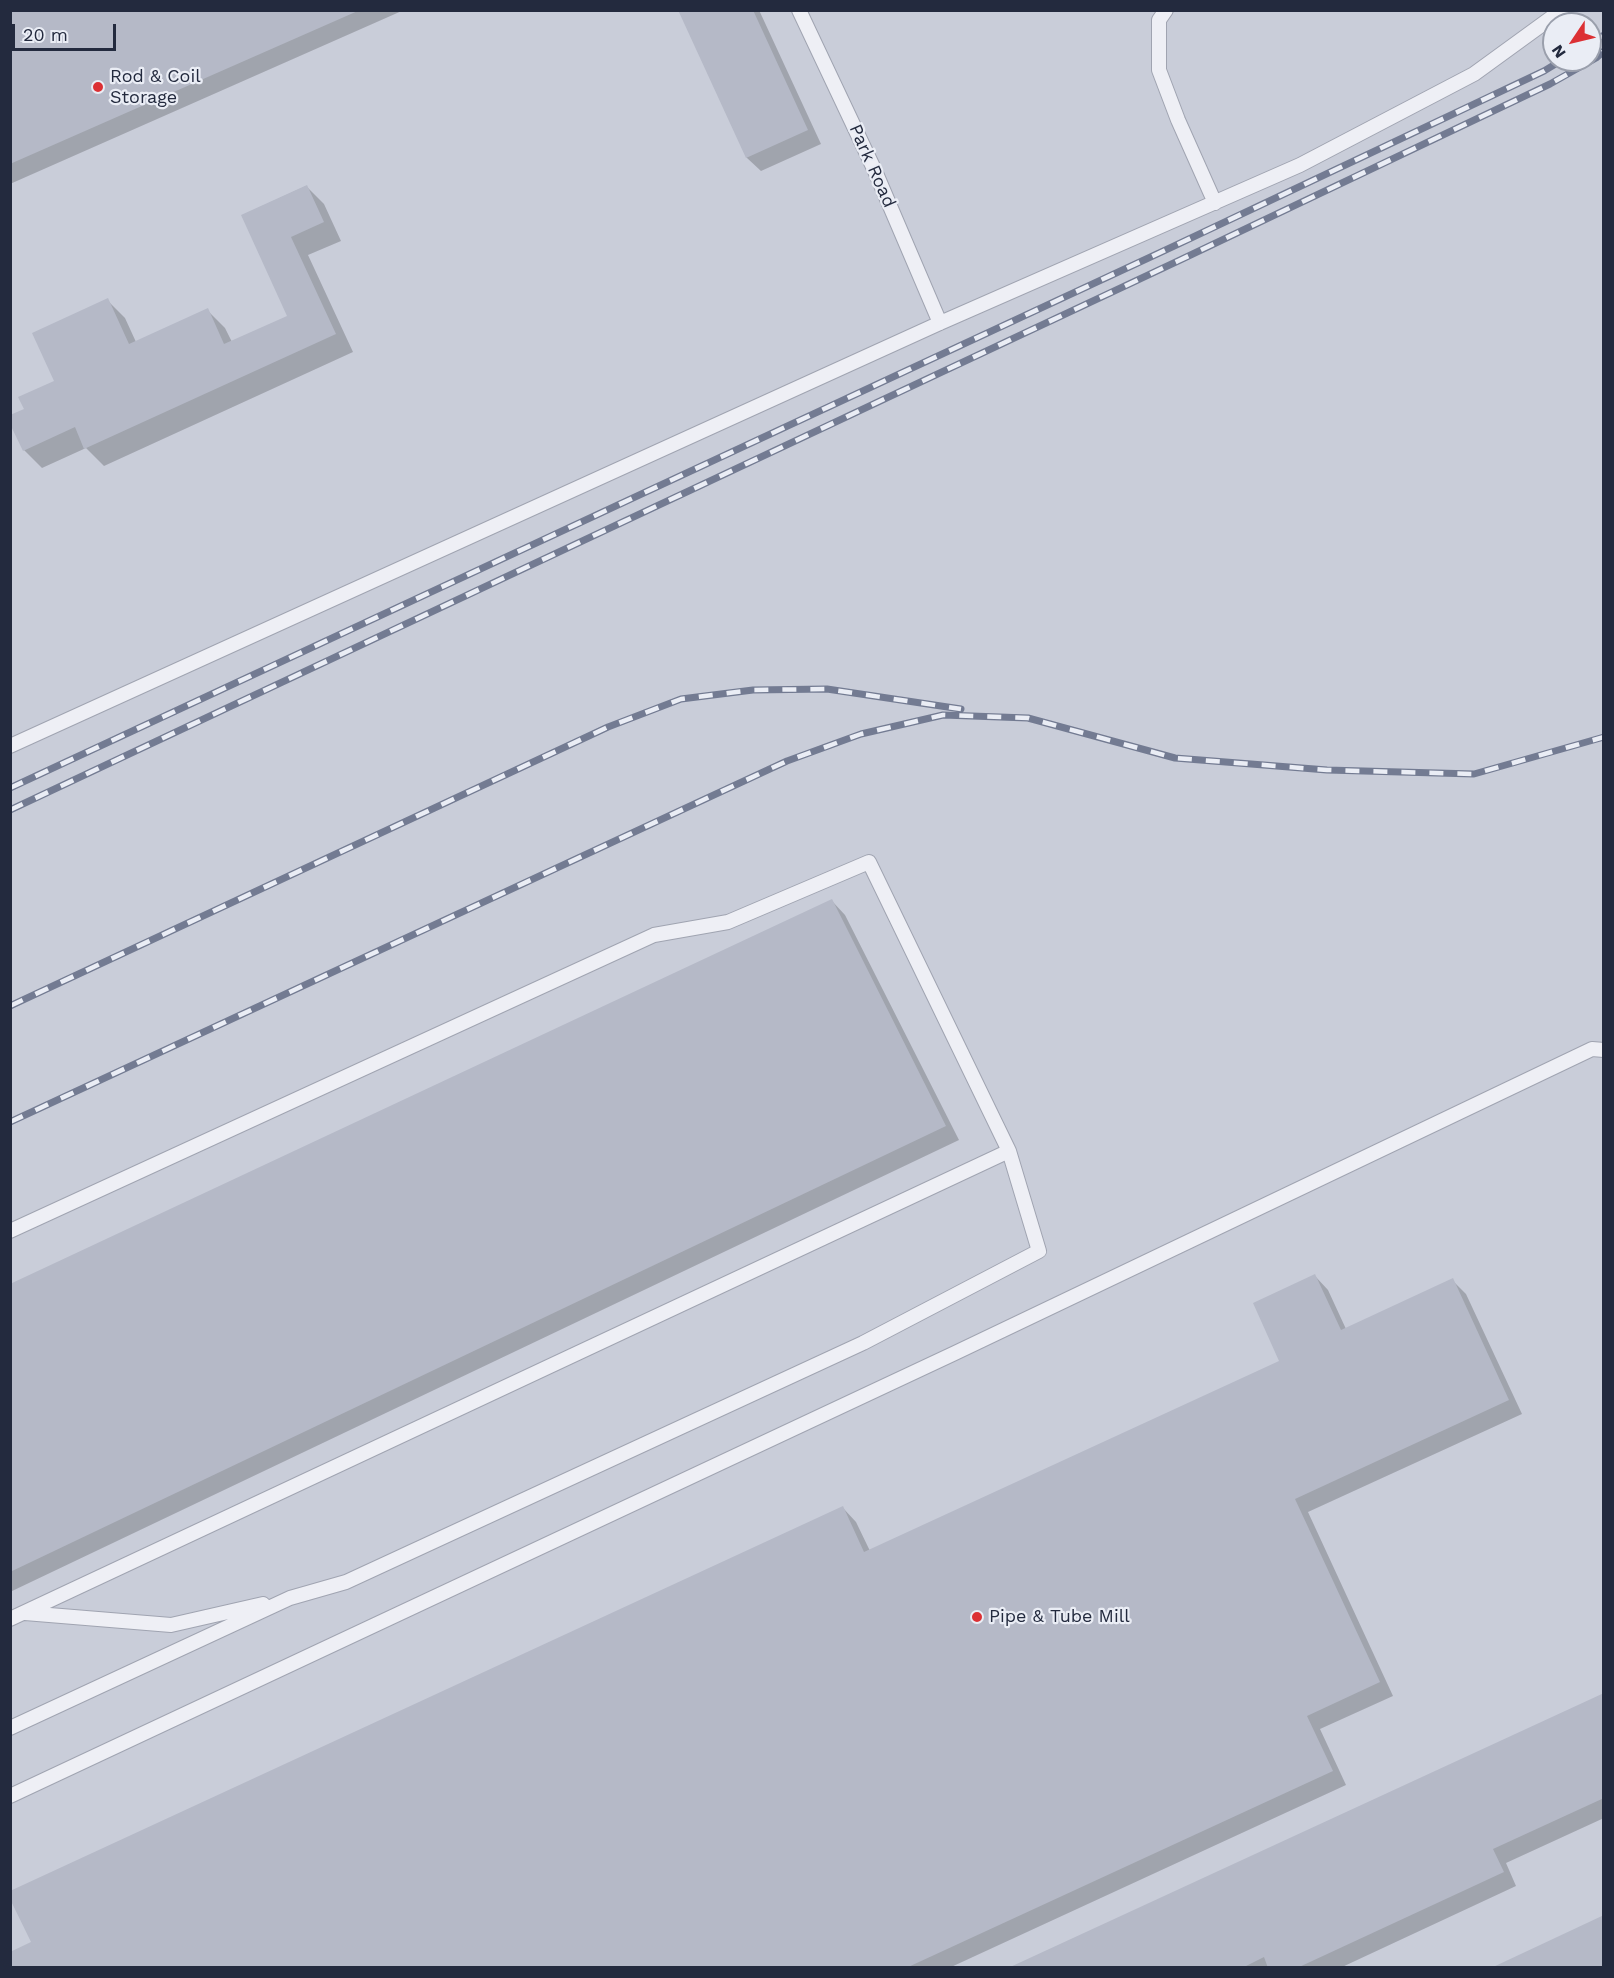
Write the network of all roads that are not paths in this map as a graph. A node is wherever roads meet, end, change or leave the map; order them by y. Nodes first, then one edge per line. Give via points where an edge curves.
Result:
1 (799, 10) edge
2 (1166, 10) edge
3 (1562, 10) edge
4 (1215, 203) junction
5 (940, 323) junction
6 (10, 746) edge
7 (1604, 1050) edge
8 (1009, 1151) junction
9 (10, 1231) edge
10 (290, 1598) junction
11 (16, 1616) edge
12 (10, 1728) edge
13 (10, 1796) edge

1 - 5 lane, Park Road via 875,171
2 - 4 lane via 1159,20 1159,70
3 - 4 lane via 1474,74 1300,165
4 - 5 lane
5 - 6 lane
7 - 13 lane via 1592,1049 944,1359
8 - 9 lane via 869,862 728,922 654,935
8 - 10 lane via 1039,1251 863,1343 346,1582
8 - 11 lane
10 - 11 lane via 171,1625
10 - 12 lane

